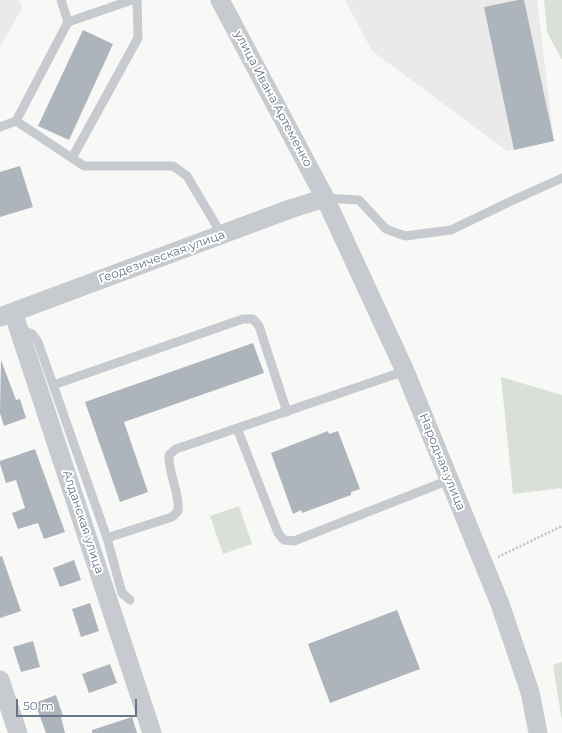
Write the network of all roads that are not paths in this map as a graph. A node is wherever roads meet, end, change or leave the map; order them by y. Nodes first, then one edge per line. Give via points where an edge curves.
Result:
1 (61, 0) edge
2 (132, 0) edge
3 (137, 0) edge
4 (220, 0) edge
5 (68, 22) junction
6 (16, 121) junction
7 (0, 127) edge
8 (72, 158) junction
9 (562, 178) edge
10 (325, 198) junction
11 (222, 235) junction
12 (6, 314) edge
13 (20, 329) junction
14 (405, 371) junction
15 (53, 385) junction
16 (287, 412) junction
17 (237, 428) junction
18 (449, 480) junction
19 (107, 538) junction
20 (130, 600) dead end
21 (0, 680) edge
22 (18, 733) edge
23 (152, 733) edge
24 (538, 733) edge

1 - 5 lane
2 - 5 lane
3 - 8 lane via 138,38
4 - 10 street, улица Ивана Артеменко
5 - 6 lane
6 - 7 lane
6 - 8 lane
8 - 11 lane via 84,166 173,166 188,176
9 - 10 lane via 451,230 405,236 386,230 359,200
10 - 11 street, Геодезическая улица
10 - 14 street, Народная улица
11 - 12 street, Геодезическая улица
12 - 13 street, Алданская улица
13 - 15 lane via 32,334 38,342
13 - 23 street, Алданская улица
14 - 16 lane
14 - 18 street, Народная улица
15 - 16 lane via 243,319 252,319 259,326
15 - 19 lane
16 - 17 lane
17 - 18 lane via 278,533 284,540 294,541
17 - 19 lane via 176,449 169,455 179,502 178,511 172,517
18 - 24 street, Народная улица via 500,604 530,692
19 - 20 lane via 122,593
21 - 22 street

